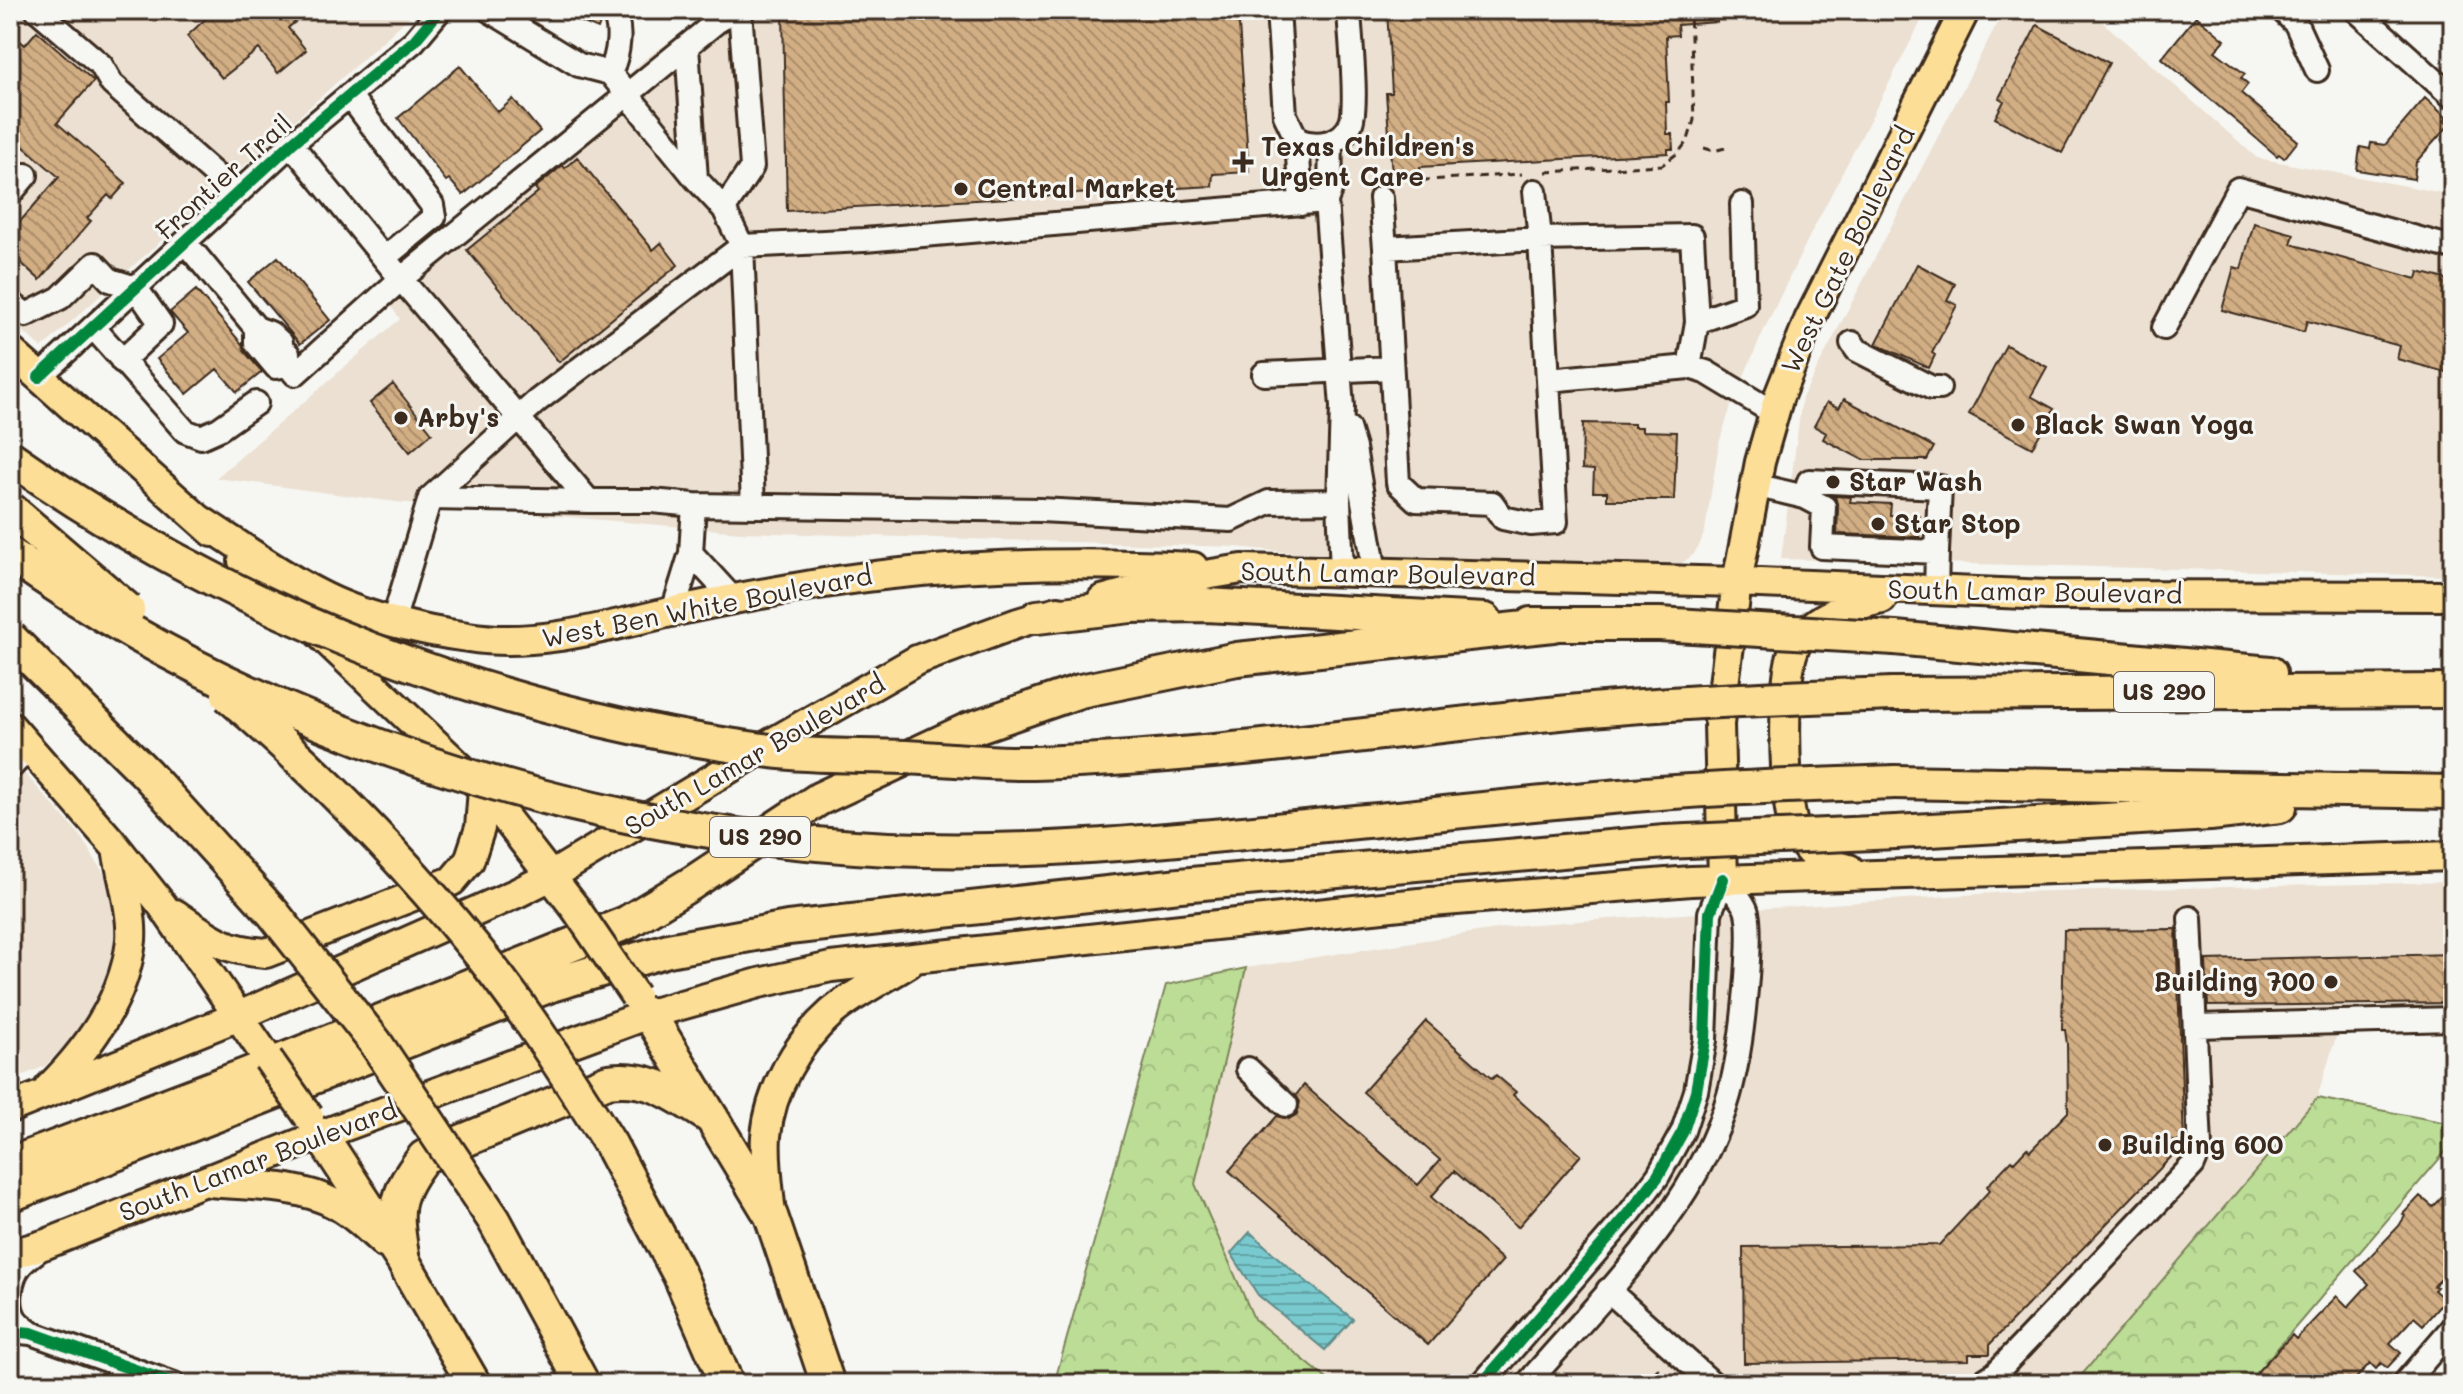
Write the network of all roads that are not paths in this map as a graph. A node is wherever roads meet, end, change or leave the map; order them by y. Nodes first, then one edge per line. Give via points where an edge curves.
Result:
1 (37, 10) edge
2 (440, 10) edge
3 (489, 10) edge
4 (611, 10) edge
5 (731, 10) edge
6 (740, 10) edge
7 (1278, 10) edge
8 (1349, 10) edge
9 (1965, 10) edge
10 (2282, 10) edge
11 (2356, 10) edge
12 (687, 46) junction
13 (2317, 70) dead end
14 (610, 73) junction
15 (628, 94) junction
16 (349, 95) junction
17 (2453, 97) edge
18 (1297, 140) junction
19 (1331, 143) junction
20 (291, 144) junction
21 (26, 175) dead end
22 (696, 179) junction
23 (1533, 179) road end
24 (1386, 190) road end
25 (10, 194) edge
26 (237, 194) junction
27 (1326, 201) junction
28 (1301, 204) junction
29 (1742, 204) dead end
30 (724, 209) junction
31 (1540, 239) junction
32 (185, 242) junction
33 (742, 246) junction
34 (1385, 248) junction
35 (2453, 248) edge
36 (384, 258) junction
37 (401, 279) junction
38 (136, 288) junction
39 (10, 302) edge
40 (1697, 322) junction
41 (93, 327) junction
42 (2164, 328) dead end
43 (1852, 343) dead end
44 (10, 351) edge
45 (122, 361) junction
46 (1689, 367) junction
47 (1391, 368) junction
48 (1339, 370) junction
49 (1264, 374) dead end
50 (39, 377) junction
51 (1548, 380) junction
52 (1939, 388) dead end
53 (256, 403) dead end
54 (1342, 407) junction
55 (1774, 413) junction
56 (518, 418) junction
57 (10, 457) edge
58 (1754, 485) junction
59 (1805, 497) junction
60 (430, 498) junction
61 (589, 501) junction
62 (1339, 501) junction
63 (694, 505) junction
64 (753, 505) junction
65 (10, 509) edge
66 (200, 520) junction
67 (1937, 552) junction
68 (691, 553) junction
69 (10, 554) edge
70 (1242, 569) junction
71 (1342, 572) junction
72 (1375, 572) junction
73 (1737, 582) junction
74 (1925, 591) junction
75 (2453, 596) edge
76 (734, 600) junction
77 (673, 611) junction
78 (1037, 617) junction
79 (393, 622) junction
80 (1553, 625) junction
81 (10, 638) edge
82 (2445, 690) edge
83 (10, 726) edge
84 (20, 758) edge
85 (483, 789) junction
86 (2415, 792) junction
87 (2453, 792) edge
88 (116, 847) junction
89 (2453, 856) edge
90 (1866, 874) junction
91 (551, 876) junction
92 (1723, 879) junction
93 (162, 905) junction
94 (2190, 918) dead end
95 (915, 959) junction
96 (642, 1005) junction
97 (2453, 1019) edge
98 (2196, 1026) junction
99 (247, 1028) junction
100 (1248, 1069) dead end
101 (40, 1096) junction
102 (1286, 1105) dead end
103 (10, 1108) edge
104 (712, 1118) junction
105 (315, 1126) junction
106 (10, 1164) edge
107 (201, 1181) junction
108 (10, 1195) edge
109 (771, 1216) junction
110 (46, 1244) junction
111 (10, 1255) edge
112 (403, 1261) junction
113 (1608, 1290) junction
114 (2453, 1327) edge
115 (20, 1332) edge
116 (174, 1384) edge
117 (474, 1384) edge
118 (583, 1384) edge
119 (727, 1384) edge
120 (828, 1384) edge
121 (1482, 1384) edge
122 (1527, 1384) edge
123 (1713, 1384) edge
124 (1979, 1384) edge
125 (2404, 1384) edge

1 - 26 street
2 - 16 street, Frontier Trail via 414,41
3 - 14 street via 579,65
4 - 14 street via 618,18 618,31 617,58
5 - 12 street
6 - 30 street via 752,167
7 - 18 street via 1285,115
8 - 19 street via 1353,115 1345,133
9 - 55 main road, West Gate Boulevard via 1809,320
10 - 13 street via 2296,24
11 - 17 street
12 - 15 street
12 - 22 street
14 - 15 street
15 - 22 street
15 - 37 street
16 - 20 street, Frontier Trail
16 - 36 street via 432,205 434,217
18 - 19 street
18 - 28 street
19 - 27 street
20 - 26 street, Frontier Trail
20 - 36 street
21 - 25 street
22 - 30 street
23 - 31 street
24 - 34 street
26 - 32 street, Frontier Trail
27 - 28 street
27 - 48 street
28 - 33 street
29 - 40 street via 1745,305
30 - 33 street
31 - 34 street
31 - 40 street via 1692,236
31 - 51 street
32 - 37 street via 256,328 270,333 295,374
32 - 38 street, Frontier Trail
33 - 56 street
33 - 64 street
34 - 47 street
35 - 42 street via 2238,189
36 - 37 street
37 - 56 street
38 - 39 street via 110,280 95,264 60,298 26,315
38 - 41 street, Frontier Trail
38 - 45 street via 161,324
40 - 46 street
41 - 45 street
41 - 50 street, Frontier Trail
43 - 52 street
44 - 50 main road, West Ben White Boulevard
45 - 53 street via 185,431 201,437
46 - 51 street
46 - 55 street
47 - 48 street
47 - 51 street via 1398,483 1416,500 1492,503 1503,518 1531,524 1556,522
48 - 49 street
48 - 54 street
50 - 66 main road, West Ben White Boulevard
54 - 62 street
54 - 72 street
55 - 58 main road, West Gate Boulevard
56 - 60 street
56 - 61 street
57 - 82 highway, US 290, bridge via 176,562 425,671 658,733 775,752 1028,763 1773,698
58 - 59 street
58 - 73 main road, West Gate Boulevard
59 - 67 street via 1824,507 1822,547
59 - 67 street via 1809,481 1940,487
60 - 61 street
60 - 79 street
61 - 63 street
62 - 64 street via 1269,502 1231,520 1040,510
62 - 71 street
63 - 64 street
63 - 68 street
65 - 119 highway, bridge via 257,720 375,833 476,949 610,1144 679,1274
66 - 79 main road, West Ben White Boulevard via 319,595
66 - 85 main road, West Ben White Boulevard
67 - 74 street
68 - 76 street
68 - 77 street
69 - 86 highway, US 290, bridge via 136,633 259,698 401,755 529,793 768,839 889,849 1033,849 1156,842 1661,792 1894,782
70 - 71 main road, South Lamar Boulevard
70 - 76 main road, West Ben White Boulevard via 1004,565 894,572
70 - 78 main road, South Lamar Boulevard via 1175,580
71 - 72 main road, South Lamar Boulevard
72 - 73 main road, South Lamar Boulevard
73 - 74 main road, South Lamar Boulevard
73 - 92 main road, West Gate Boulevard via 1719,724
74 - 75 main road, South Lamar Boulevard
74 - 90 main road via 1836,610 1814,624 1796,645 1788,666 1785,728 1792,822 1807,849 1825,862
76 - 77 main road, West Ben White Boulevard
77 - 79 main road, West Ben White Boulevard via 578,634 531,639 470,638
78 - 80 highway via 1131,606 1206,605
78 - 91 main road, South Lamar Boulevard via 917,660
80 - 82 highway, bridge via 1659,624 1895,638
80 - 106 highway via 1237,659 1080,691 967,730 819,799 626,923
81 - 118 highway, bridge via 146,773 273,913 375,1042 494,1220
83 - 84 main road
84 - 88 main road
85 - 91 main road, West Ben White Boulevard
85 - 93 main road via 480,828 469,861 452,881 266,953 235,951
86 - 87 highway, US 290
86 - 108 highway, bridge via 2210,814 1665,842 1164,887 788,928 668,950 551,985
88 - 93 main road
88 - 101 main road via 131,938 121,987 96,1033
89 - 90 main road, South Lamar Boulevard
90 - 92 main road, South Lamar Boulevard
91 - 96 main road, West Ben White Boulevard, bridge
91 - 99 main road, South Lamar Boulevard
92 - 95 main road, South Lamar Boulevard via 1419,903
92 - 113 street via 1747,912 1741,1045 1729,1098 1682,1196
92 - 121 street, West Gate Boulevard via 1710,913 1705,1040 1683,1131 1629,1214
93 - 99 main road
94 - 98 street
95 - 96 main road, South Lamar Boulevard via 831,967
95 - 109 main road via 833,1011 796,1053 771,1108 766,1136
96 - 104 highway
96 - 105 main road, South Lamar Boulevard
97 - 98 street
98 - 124 street via 2200,1148 2193,1165 1996,1373
99 - 101 main road, South Lamar Boulevard
99 - 105 main road, bridge
100 - 102 street
101 - 103 main road, South Lamar Boulevard
104 - 109 highway
104 - 112 highway via 659,1086 628,1078 608,1081 424,1157 401,1192 396,1214
105 - 107 main road, South Lamar Boulevard
105 - 112 highway
107 - 110 main road, South Lamar Boulevard
107 - 112 main road via 305,1193 333,1203
109 - 120 highway
110 - 111 main road, South Lamar Boulevard
110 - 115 street via 20,1265 12,1281 12,1312
112 - 117 highway
113 - 122 street
113 - 123 street
114 - 125 street
115 - 116 street

